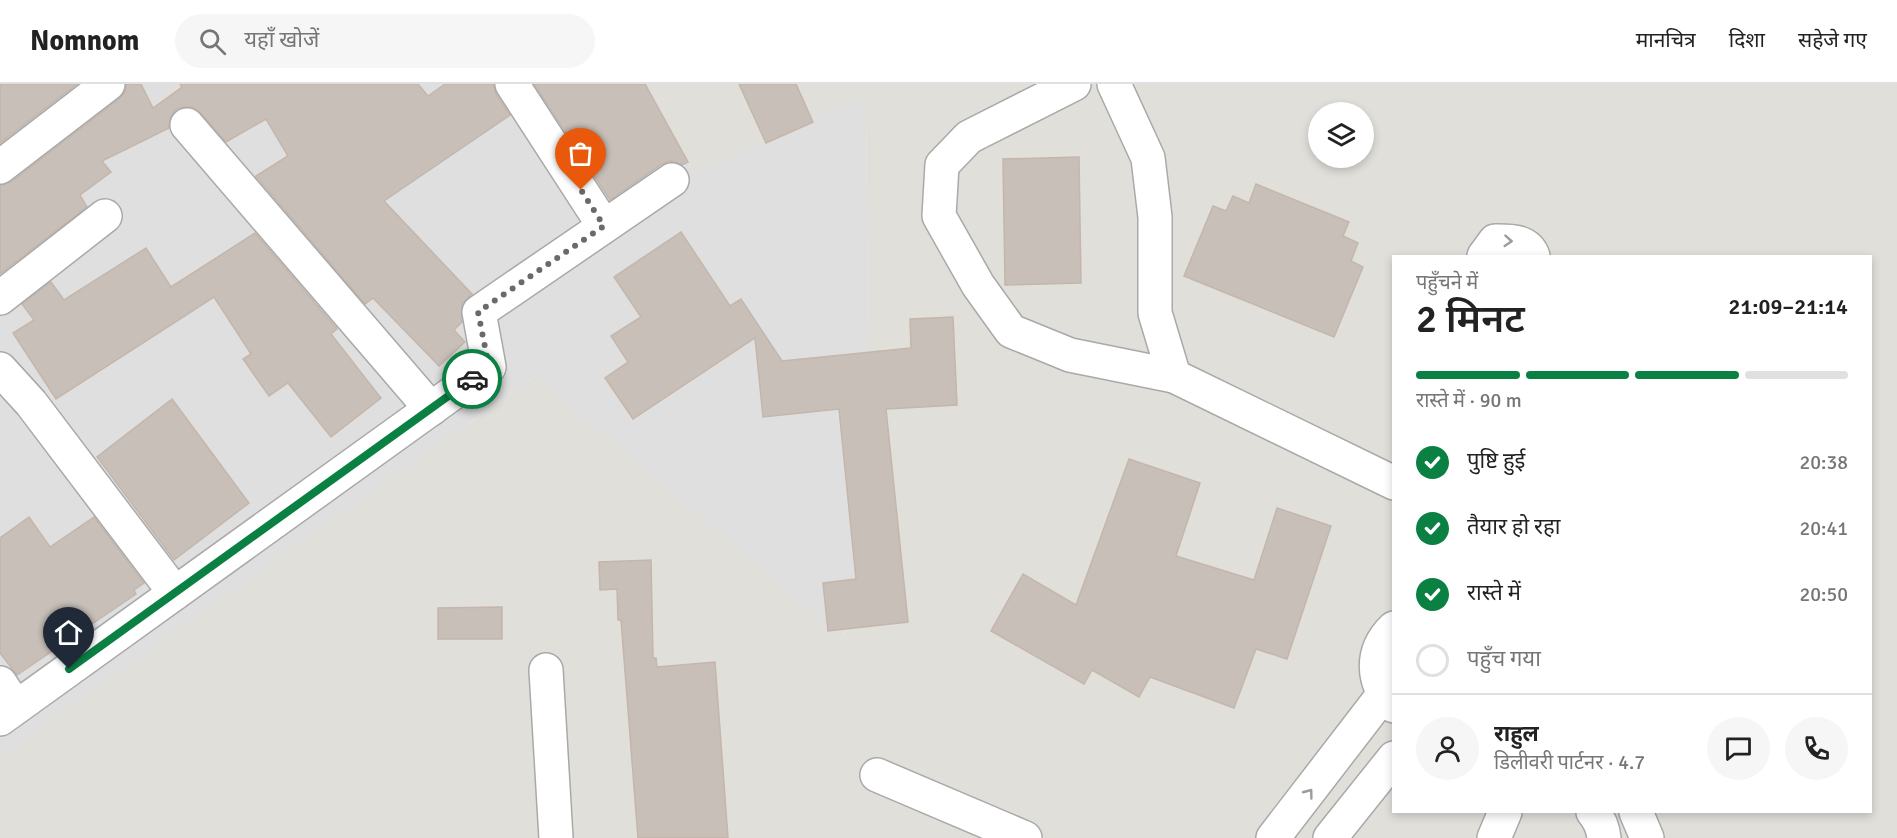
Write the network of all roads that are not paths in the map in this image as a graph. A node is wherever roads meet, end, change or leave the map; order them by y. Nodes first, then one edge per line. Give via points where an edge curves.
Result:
1 (108, 84) edge
2 (512, 84) edge
3 (1074, 84) edge
4 (1114, 84) edge
5 (187, 126) dead end
6 (0, 167) edge
7 (672, 180) dead end
8 (105, 216) dead end
9 (604, 226) junction
10 (1485, 255) edge
11 (1533, 255) edge
12 (0, 298) edge
13 (0, 369) edge
14 (1174, 376) junction
15 (431, 409) junction
16 (1392, 482) edge
17 (175, 593) junction
18 (1392, 630) edge
19 (546, 670) dead end
20 (1388, 700) edge
21 (5, 703) edge
22 (1392, 760) edge
23 (877, 775) dead end
24 (1636, 813) edge
25 (966, 826) edge
26 (556, 838) edge
27 (1025, 838) edge
28 (1273, 838) edge
29 (1330, 838) edge
30 (1647, 838) edge

1 - 6 street
2 - 9 street
3 - 14 street via 969,137 942,165 939,216 978,285 1011,331 1070,355
4 - 14 street via 1148,158 1155,217 1155,313
5 - 15 street
7 - 9 street
8 - 12 street
9 - 15 street via 478,312 489,367
10 -> 11 street via 1495,241 1516,241
13 - 17 street via 31,403
14 - 16 street
15 - 17 street
17 - 21 street
18 - 20 street via 1384,637 1376,659 1377,679
19 - 26 street
28 -> 20 street
22 - 29 street
23 - 25 street
24 - 30 street
25 - 27 street

